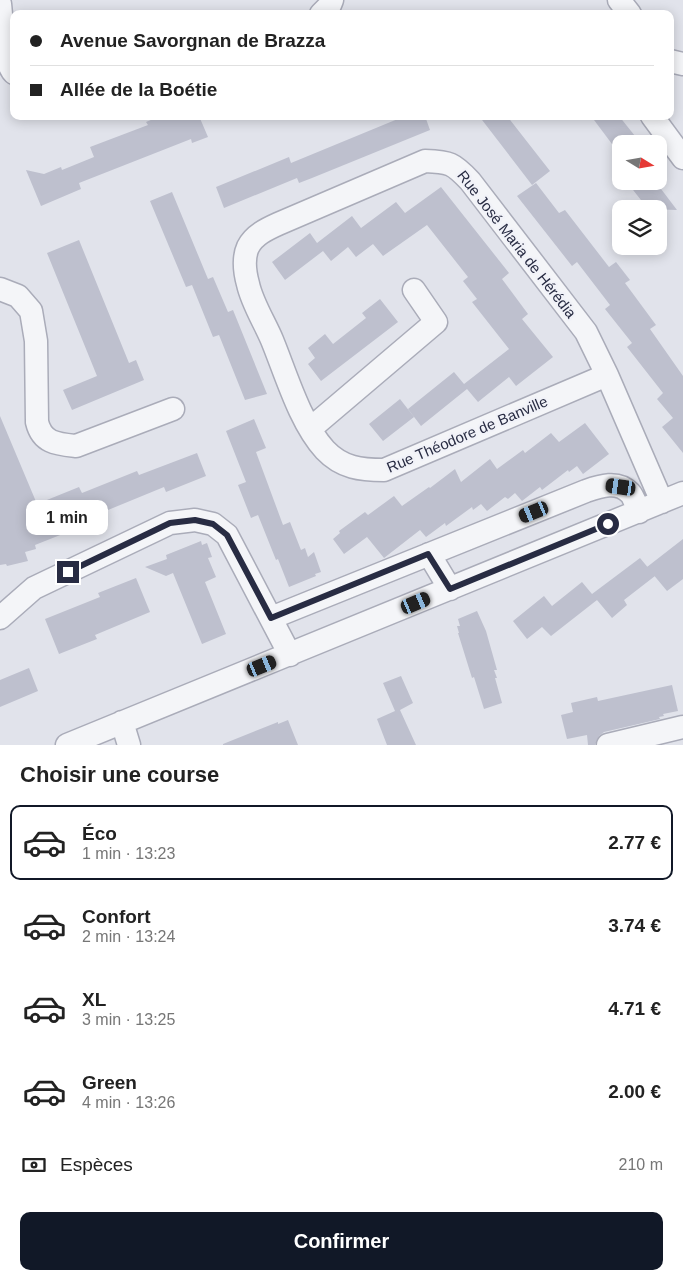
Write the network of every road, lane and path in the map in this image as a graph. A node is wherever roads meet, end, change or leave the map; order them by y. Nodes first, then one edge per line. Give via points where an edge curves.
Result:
1 (619, 0) edge
2 (0, 4) edge
3 (627, 10) edge
4 (10, 67) edge
5 (655, 120) edge
6 (683, 158) edge
7 (248, 247) joint
8 (0, 290) edge
9 (414, 290) dead end
10 (607, 375) junction
11 (173, 410) dead end
12 (310, 430) junction
13 (683, 493) edge
14 (662, 502) junction
15 (639, 512) junction
16 (428, 554) junction
17 (450, 589) junction
18 (0, 618) edge
19 (271, 618) junction
20 (290, 655) junction
21 (122, 722) junction
22 (683, 727) edge
23 (67, 745) edge
24 (129, 745) edge
25 (608, 745) edge

1 - 3 street
2 - 4 street
5 - 6 street
7 - 10 street, Rue José Maria de Hérédia via 261,232 360,188 425,161 447,162 470,181 586,332
7 - 12 street, Rue Théodore de Banville via 245,266 248,286
8 - 11 street via 18,296 31,311 36,340 37,422 39,431 48,440 76,446
9 - 12 street via 436,322
10 - 12 street, Rue Théodore de Banville via 384,470 359,470 342,464 325,450
10 - 14 street, Rue José Maria de Hérédia
13 - 14 street
14 - 15 street
15 - 16 street via 630,493 621,487 606,485
15 - 17 street
16 - 17 street
16 - 19 street
17 - 20 street
18 - 19 street via 34,588 170,523 195,520 213,524 227,535
19 - 20 street
20 - 21 street
21 - 23 street
21 - 24 street
22 - 25 street

